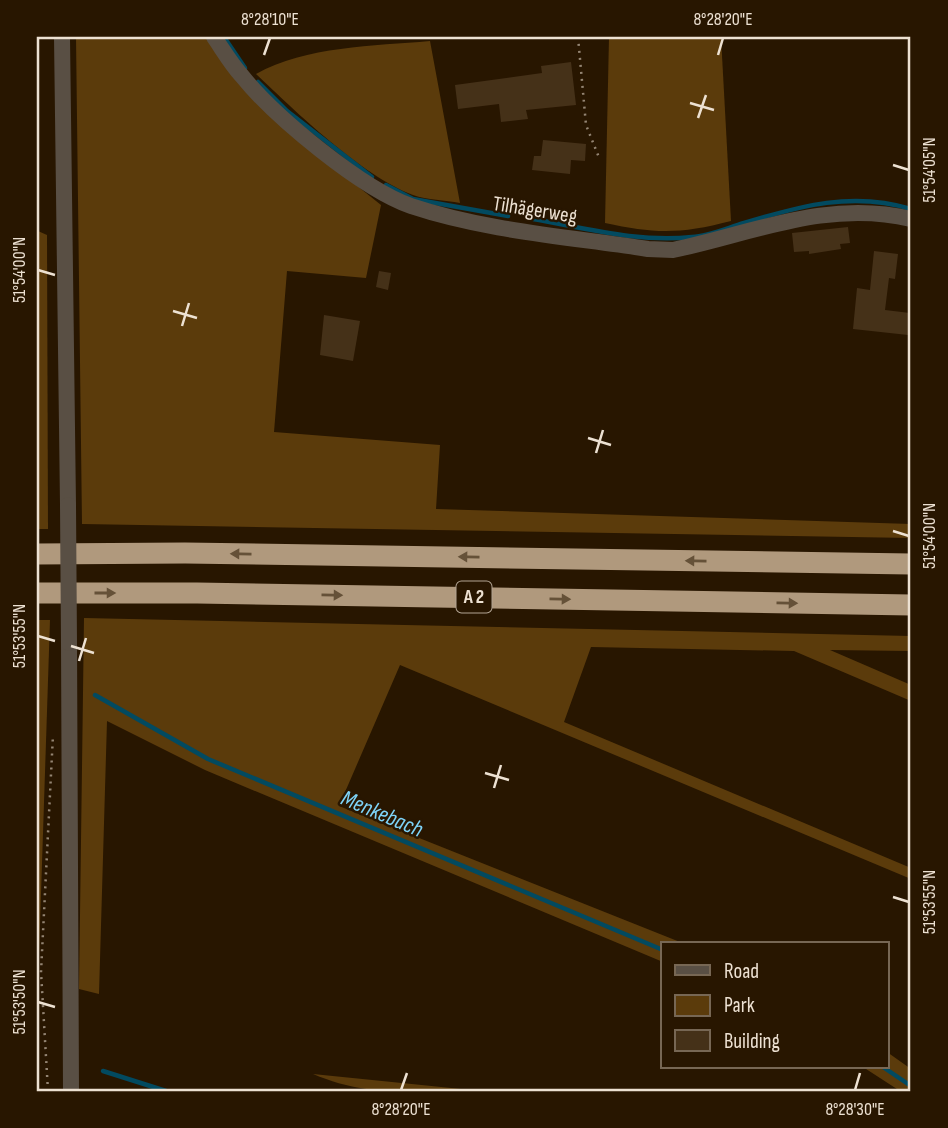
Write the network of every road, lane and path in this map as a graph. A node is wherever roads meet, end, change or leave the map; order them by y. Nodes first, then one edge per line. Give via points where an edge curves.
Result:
1 (62, 37) edge
2 (214, 37) edge
3 (578, 37) edge
4 (600, 160) dead end
5 (911, 219) edge
6 (37, 554) edge
7 (911, 564) edge
8 (37, 593) edge
9 (911, 605) edge
10 (53, 724) dead end
11 (48, 1091) edge
12 (71, 1091) edge

1 - 12 street, bridge
2 - 5 street, Tilhägerweg via 242,77 283,117 374,188 458,219 673,250 822,213 853,211
3 - 4 path via 586,125
7 -> 6 highway, A 2
8 -> 9 highway, A 2
10 - 11 path via 41,972

